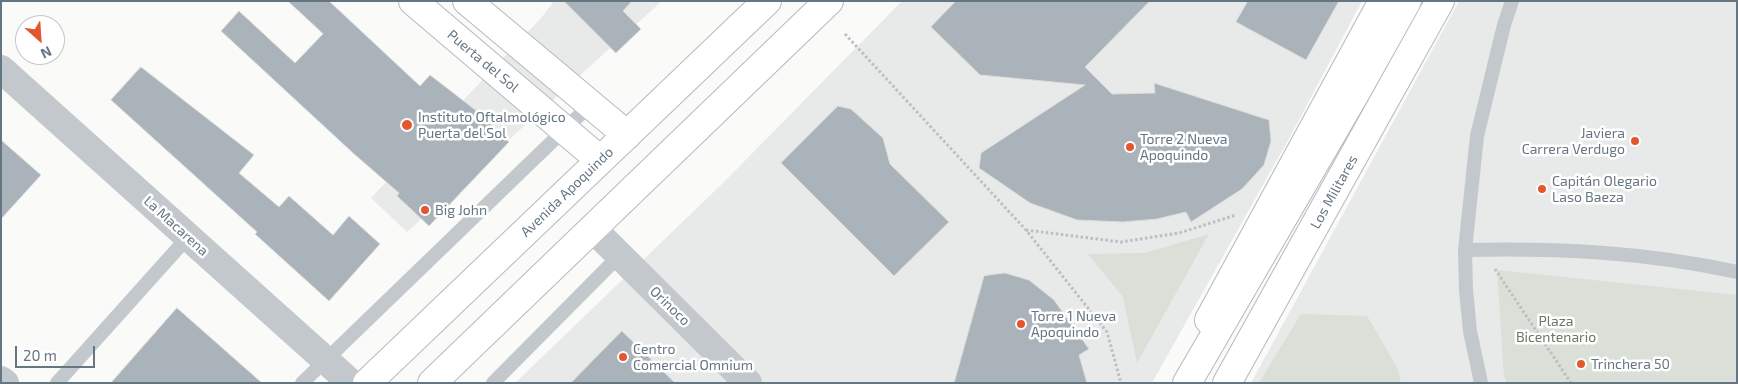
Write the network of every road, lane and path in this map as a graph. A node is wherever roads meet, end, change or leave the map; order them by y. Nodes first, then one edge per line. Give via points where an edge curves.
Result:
1 (413, 1) edge
2 (467, 1) edge
3 (767, 1) edge
4 (829, 1) edge
5 (1383, 1) edge
6 (1407, 1) edge
7 (1440, 1) edge
8 (1512, 1) edge
9 (845, 34) dead end
10 (1, 69) edge
11 (590, 105) junction
12 (565, 130) junction
13 (627, 134) junction
14 (600, 160) junction
15 (1273, 203) junction
16 (592, 229) junction
17 (1026, 230) junction
18 (188, 237) junction
19 (1465, 250) junction
20 (620, 255) junction
21 (1737, 272) edge
22 (325, 360) junction
23 (1, 380) edge
24 (5, 383) edge
25 (57, 383) edge
26 (302, 383) edge
27 (351, 383) edge
28 (367, 383) edge
29 (432, 383) edge
30 (493, 383) edge
31 (748, 383) edge
32 (1121, 383) edge
33 (1179, 383) edge
34 (1187, 383) edge
35 (1227, 383) edge
36 (1481, 383) edge
37 (1572, 383) edge

1 - 12 main road, Puerta del Sol
2 - 11 main road
3 - 13 main road, Avenida Apoquindo
4 - 16 main road
5 - 15 main road
6 - 34 main road
7 - 35 main road, Los Militares
8 - 19 lane via 1477,136
9 - 17 path
10 - 18 street, La Macarena
11 - 12 lane
11 - 13 main road
12 - 14 main road, Puerta del Sol
12 - 22 lane
13 - 14 main road, Avenida Apoquindo
14 - 28 main road, Avenida Apoquindo
15 - 17 path via 1179,233 1121,242
15 - 33 main road via 1207,323
16 - 20 street, Orinoco
16 - 29 main road
17 - 32 path via 1107,332
18 - 22 street, La Macarena
18 - 25 lane
19 - 21 lane via 1586,250
19 - 36 lane via 1470,331
19 - 37 path via 1497,270
20 - 30 lane
20 - 31 street, Orinoco
22 - 26 lane
22 - 27 street, La Macarena
23 - 24 street

